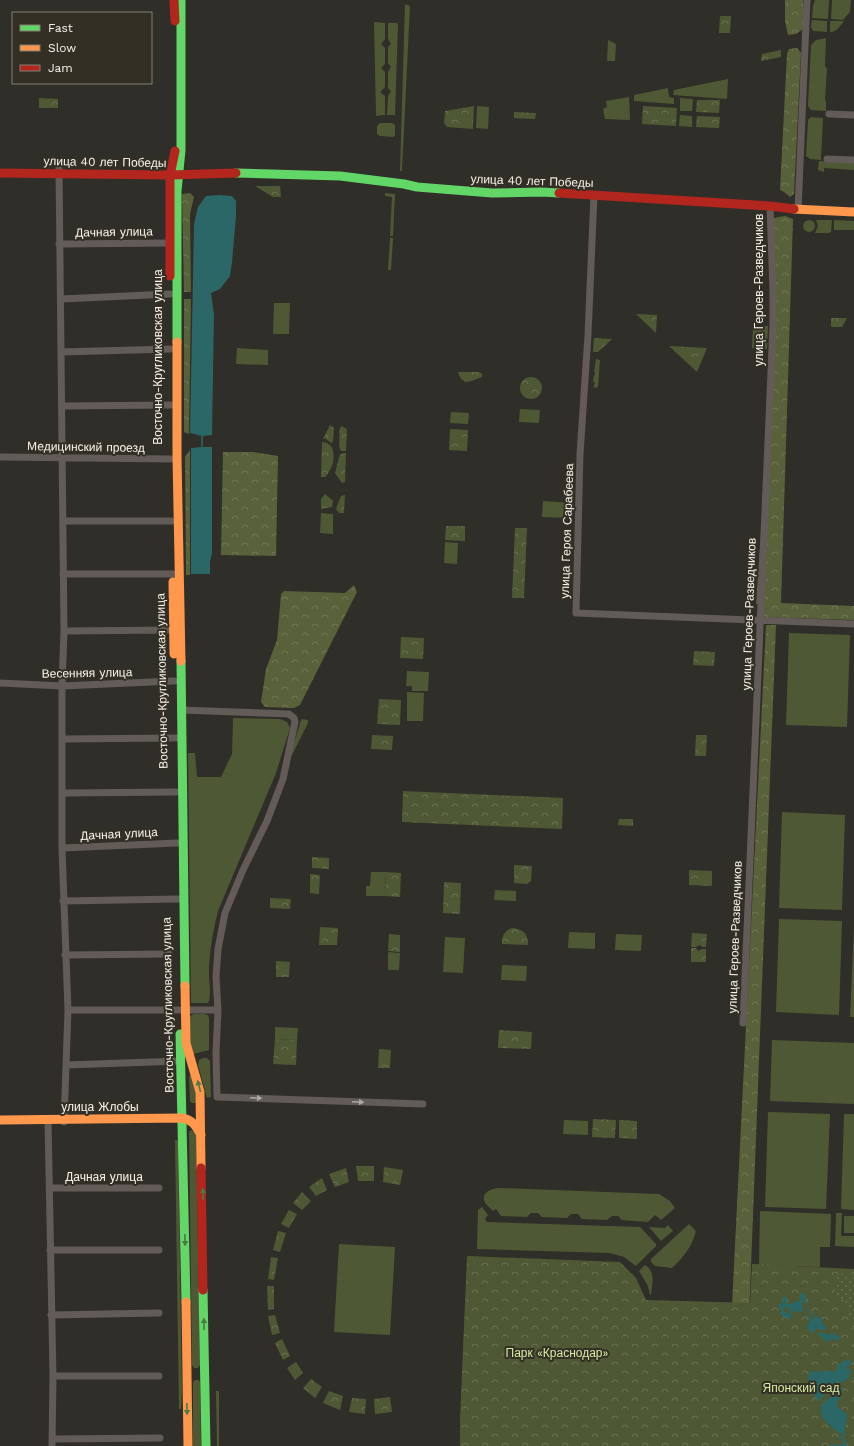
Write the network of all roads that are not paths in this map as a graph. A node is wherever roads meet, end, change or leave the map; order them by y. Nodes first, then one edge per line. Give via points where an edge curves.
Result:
1 (174, 0) edge
2 (181, 0) edge
3 (807, 0) edge
4 (829, 114) dead end
5 (854, 115) edge
6 (827, 159) dead end
7 (854, 160) edge
8 (0, 168) edge
9 (59, 171) junction
10 (175, 172) junction
11 (0, 174) edge
12 (594, 195) junction
13 (770, 206) junction
14 (798, 210) junction
15 (854, 212) edge
16 (170, 242) junction
17 (60, 244) junction
18 (170, 294) junction
19 (61, 299) junction
20 (170, 349) junction
21 (61, 352) junction
22 (170, 405) junction
23 (62, 406) junction
24 (0, 457) edge
25 (62, 458) junction
26 (171, 459) junction
27 (63, 521) junction
28 (172, 521) junction
29 (63, 574) junction
30 (173, 574) junction
31 (760, 620) junction
32 (854, 624) edge
33 (173, 630) junction
34 (64, 631) junction
35 (174, 681) junction
36 (0, 683) edge
37 (62, 686) junction
38 (181, 710) junction
39 (176, 738) junction
40 (63, 739) junction
41 (176, 792) junction
42 (62, 793) junction
43 (177, 843) junction
44 (62, 848) junction
45 (178, 899) junction
46 (63, 901) junction
47 (169, 954) dead end
48 (65, 955) junction
49 (68, 1010) junction
50 (183, 1010) junction
51 (218, 1010) junction
52 (743, 1022) dead end
53 (181, 1061) junction
54 (66, 1065) junction
55 (423, 1104) dead end
56 (201, 1107) junction
57 (182, 1114) junction
58 (0, 1120) edge
59 (48, 1121) junction
60 (64, 1121) junction
61 (0, 1123) edge
62 (182, 1131) junction
63 (202, 1136) junction
64 (50, 1188) junction
65 (159, 1188) dead end
66 (50, 1250) junction
67 (159, 1250) dead end
68 (159, 1313) dead end
69 (51, 1315) junction
70 (205, 1362) junction
71 (187, 1363) junction
72 (52, 1376) junction
73 (159, 1376) dead end
74 (187, 1383) junction
75 (205, 1383) junction
76 (160, 1438) dead end
77 (52, 1443) edge
78 (188, 1446) edge
79 (206, 1446) edge

1 - 10 main road, Восточно-Кругликовская улица
2 - 10 main road, Восточно-Кругликовская улица via 181,150
3 - 14 street
4 - 5 street
6 - 7 street
8 - 9 main road
9 - 10 main road, улица 40 лет Победы
9 - 10 main road, улица 40 лет Победы via 83,169
9 - 11 main road, улица 40 лет Победы
9 - 17 street, Дачная улица
10 - 12 main road, улица 40 лет Победы via 314,174 430,189
10 - 16 main road, Восточно-Кругликовская улица
10 - 38 main road, Восточно-Кругликовская улица
12 - 13 main road, улица 40 лет Победы
12 - 31 street, улица Героя Сарабеева via 580,454 576,613
13 - 14 main road, улица 40 лет Победы
13 - 31 street, улица Героев-Разведчиков via 773,325
14 - 15 main road, улица 40 лет Победы
16 - 17 street, Дачная улица
16 - 18 main road, Восточно-Кругликовская улица
17 - 19 street, Дачная улица
18 - 19 street
18 - 20 main road, Восточно-Кругликовская улица
19 - 21 street, Дачная улица
20 - 21 street
20 - 22 main road, Восточно-Кругликовская улица
21 - 23 street, Дачная улица
22 - 23 street
22 - 26 main road, Восточно-Кругликовская улица
23 - 25 street, Дачная улица
24 - 25 street, Медицинский проезд
25 - 26 street, Медицинский проезд
25 - 27 street, Дачная улица
26 - 28 main road, Восточно-Кругликовская улица
27 - 28 street
27 - 29 street, Дачная улица
28 - 30 main road, Восточно-Кругликовская улица
29 - 30 street
29 - 34 street, Дачная улица
30 - 33 main road, Восточно-Кругликовская улица
31 - 32 street, улица Героя Сарабеева
31 - 52 street, улица Героев-Разведчиков
33 - 34 street
33 - 35 main road, Восточно-Кругликовская улица
34 - 37 street, Дачная улица
35 - 37 street, Весенняя улица
35 - 39 main road, Восточно-Кругликовская улица
36 - 37 street, Весенняя улица
37 - 40 street, Дачная улица
38 - 50 main road, Восточно-Кругликовская улица
38 - 51 street via 289,714 295,722 283,779 225,913 218,949
39 - 40 street
39 - 41 main road, Восточно-Кругликовская улица
40 - 42 street, Дачная улица
41 - 42 street
41 - 43 main road, Восточно-Кругликовская улица
42 - 44 street, Дачная улица
43 - 44 street, Дачная улица
43 - 45 main road, Восточно-Кругликовская улица
44 - 46 street, Дачная улица
45 - 46 street
45 - 50 main road, Восточно-Кругликовская улица
46 - 48 street, Дачная улица
47 - 48 street
48 - 49 street, Дачная улица
49 - 50 street
49 - 54 street, Дачная улица
50 - 51 street
50 - 53 main road, Восточно-Кругликовская улица
56 -> 50 main road, Восточно-Кругликовская улица via 200,1092 186,1043
51 -> 55 street via 217,1097
53 - 54 street
53 - 57 main road, Восточно-Кругликовская улица
54 - 60 street, Дачная улица
56 - 57 main road, улица Жлобы via 186,1106
56 - 63 main road, Восточно-Кругликовская улица
57 - 60 main road, улица Жлобы
57 - 62 main road, Восточно-Кругликовская улица
57 - 63 main road via 191,1120
58 - 59 main road, улица Жлобы
59 - 60 main road, улица Жлобы
59 - 61 main road, улица Жлобы
59 - 64 street, Дачная улица
60 - 62 main road, улица Жлобы via 168,1122 176,1124
62 -> 71 main road, Восточно-Кругликовская улица
70 -> 63 main road, Восточно-Кругликовская улица
64 - 65 street, Дачная улица
64 - 66 street, Дачная улица
66 - 67 street
66 - 69 street, Дачная улица
68 - 69 street
69 - 72 street, Дачная улица
70 - 71 main road via 201,1370 195,1372
70 - 75 main road, Восточно-Кругликовская улица
71 - 74 main road, Восточно-Кругликовская улица
72 - 73 street
72 - 77 street, Дачная улица
74 - 75 main road via 198,1375
74 -> 78 main road, Восточно-Кругликовская улица
75 - 79 main road, Восточно-Кругликовская улица
76 - 77 street, Дачная улица

